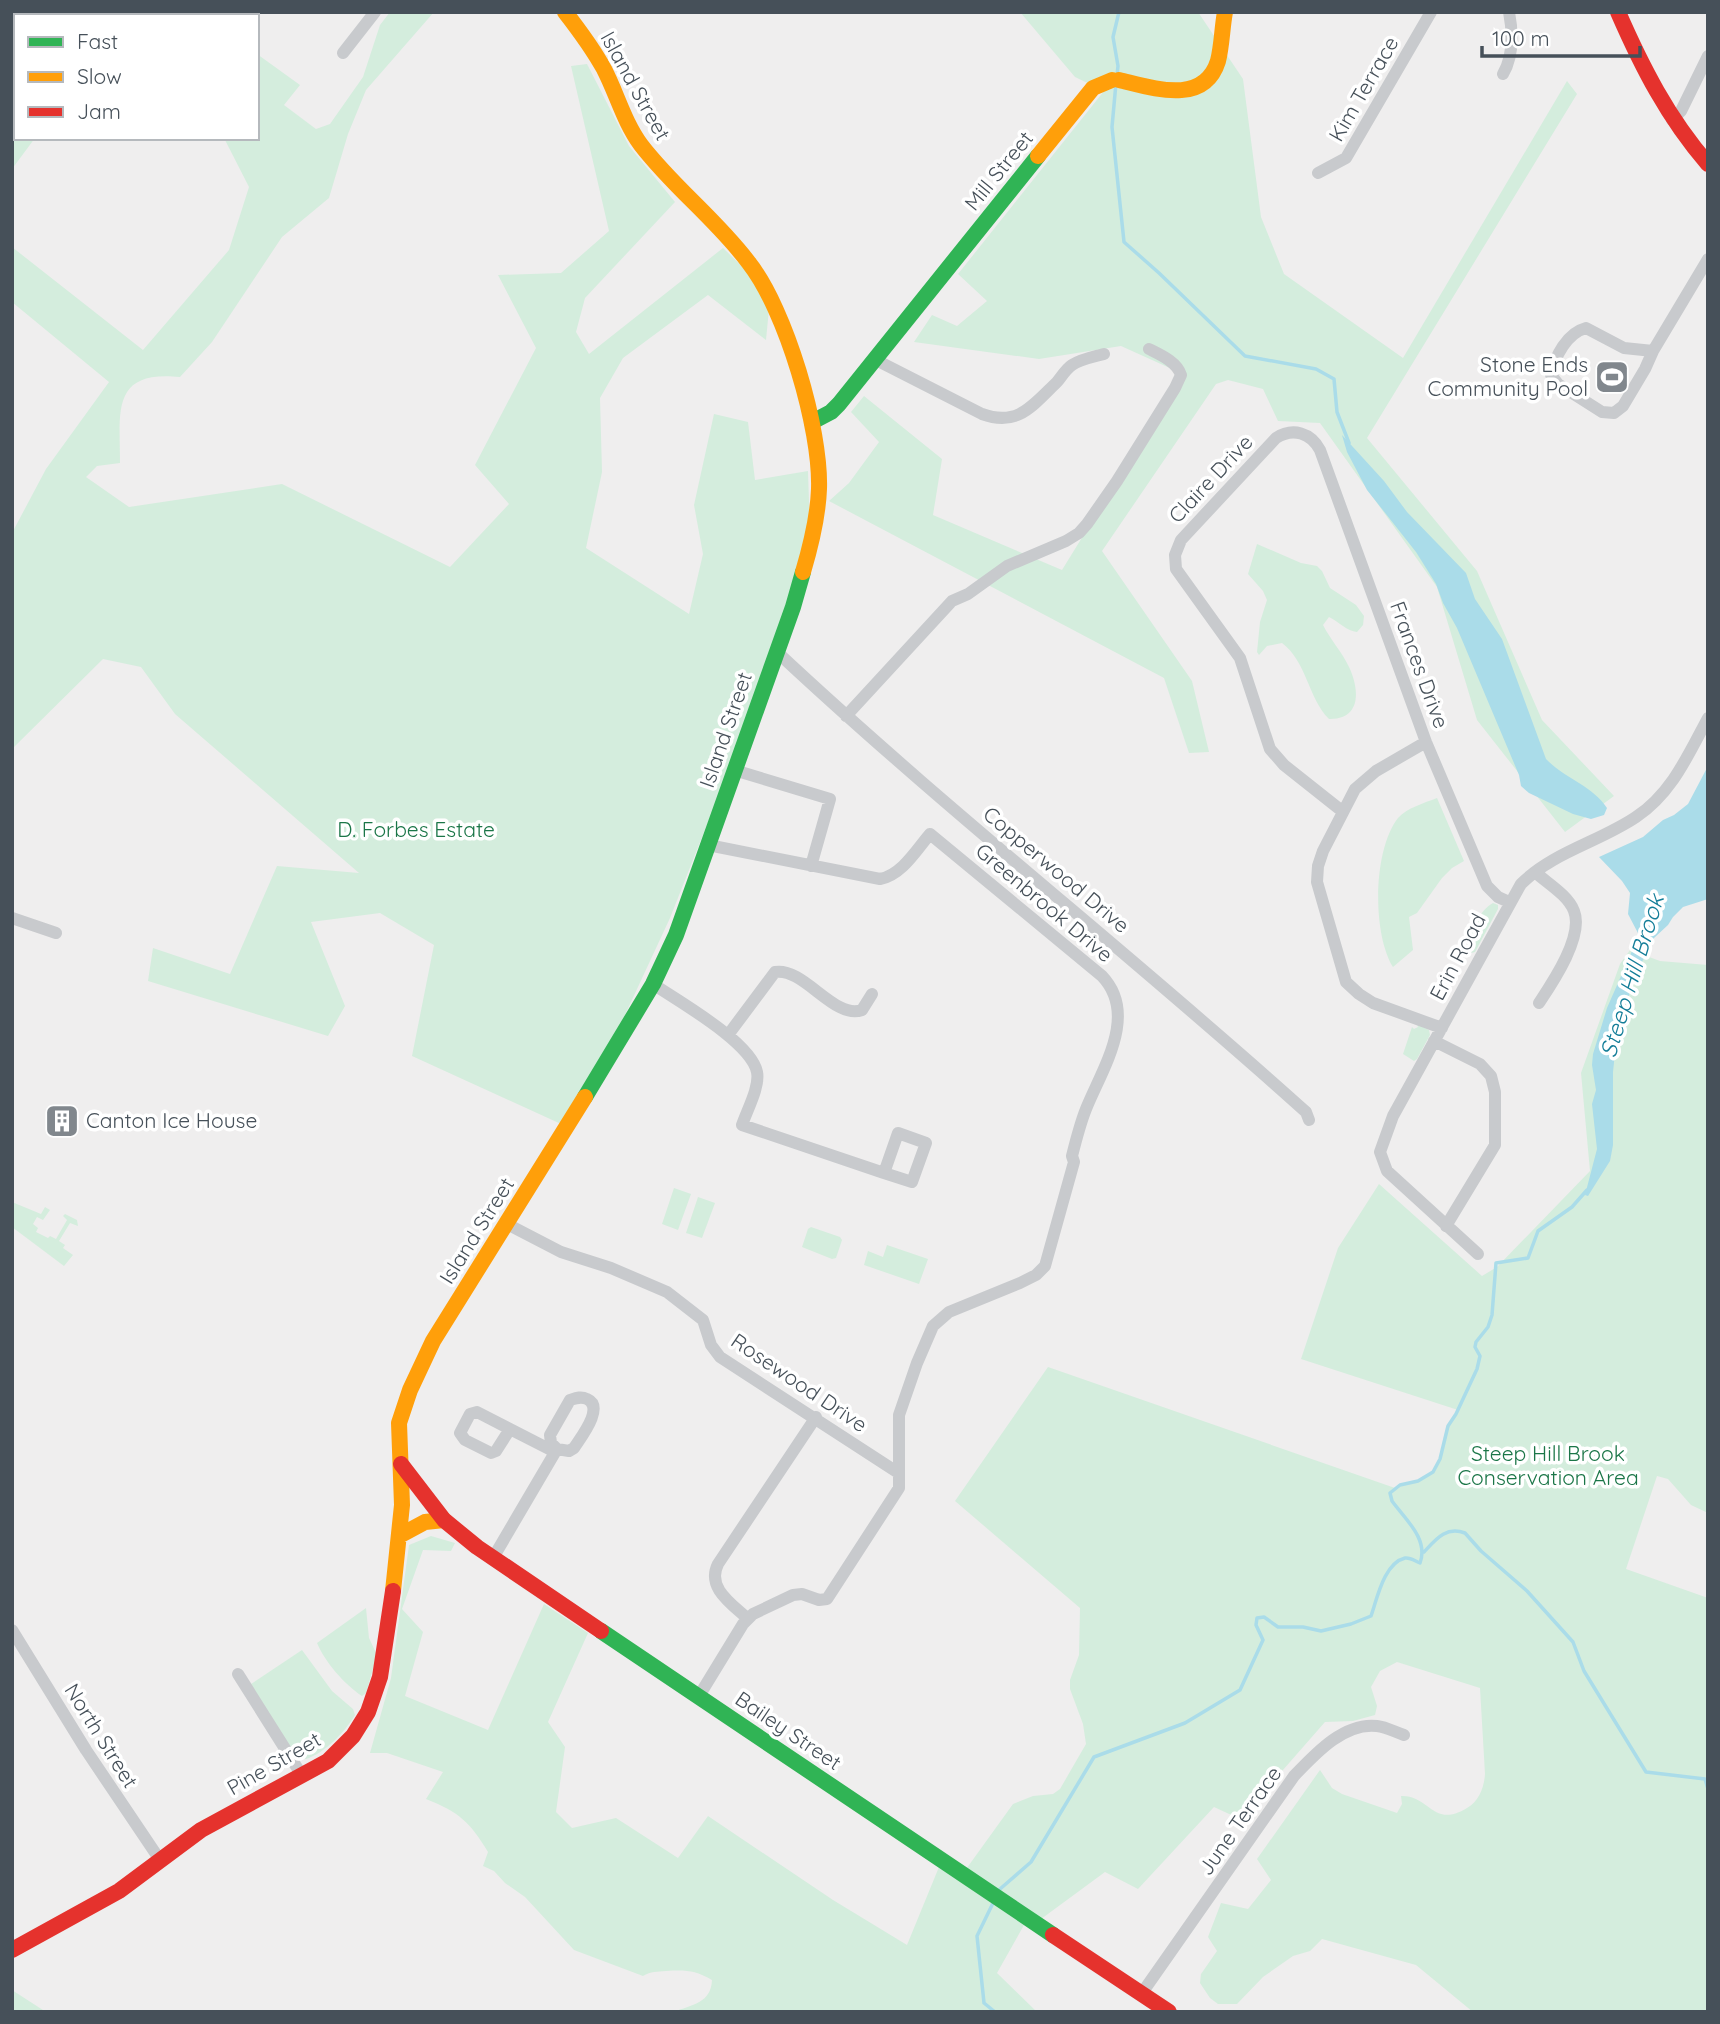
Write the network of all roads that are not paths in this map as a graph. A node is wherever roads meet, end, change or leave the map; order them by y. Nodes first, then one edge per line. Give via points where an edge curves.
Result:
1 (375, 12) edge
2 (565, 12) edge
3 (1225, 12) edge
4 (1431, 12) edge
5 (1509, 12) edge
6 (1618, 12) edge
7 (343, 53) dead end
8 (1708, 56) edge
9 (1503, 74) dead end
10 (1672, 120) junction
11 (1708, 164) edge
12 (1318, 173) dead end
13 (1708, 259) edge
14 (1149, 349) dead end
15 (1653, 351) junction
16 (1104, 354) dead end
17 (874, 359) junction
18 (812, 422) junction
19 (1304, 434) joint
20 (776, 651) junction
21 (846, 716) junction
22 (1708, 718) edge
23 (1426, 742) junction
24 (734, 770) junction
25 (1342, 811) junction
26 (708, 845) junction
27 (811, 866) junction
28 (1535, 872) junction
29 (1509, 902) junction
30 (12, 918) edge
31 (55, 933) dead end
32 (653, 984) junction
33 (872, 994) dead end
34 (1539, 1003) dead end
35 (1442, 1028) junction
36 (728, 1035) junction
37 (1434, 1041) junction
38 (1309, 1120) dead end
39 (884, 1173) dead end
40 (507, 1224) junction
41 (1446, 1226) junction
42 (1478, 1254) dead end
43 (816, 1417) junction
44 (510, 1429) dead end
45 (401, 1464) junction
46 (897, 1472) junction
47 (444, 1520) junction
48 (399, 1536) junction
49 (493, 1558) junction
50 (748, 1619) junction
51 (12, 1630) edge
52 (238, 1674) dead end
53 (699, 1696) junction
54 (1404, 1735) dead end
55 (301, 1774) junction
56 (160, 1860) junction
57 (12, 1950) edge
58 (1142, 1993) junction
59 (1170, 2012) edge

1 - 7 street
2 - 18 street, Island Street via 604,69 638,142 749,262 771,294
3 - 17 street, Mill Street via 1214,70 1196,88 1176,91 1116,80 1093,89
4 - 12 street, Kim Terrace via 1346,158
5 - 9 street via 1510,58
6 - 10 street via 1648,82
8 - 10 street via 1684,107
10 - 11 street
13 - 15 street
14 - 21 street via 1181,375 1087,524 1066,541 1007,566 951,601
15 - 15 street via 1624,348 1586,328 1568,339 1551,374 1554,381 1602,412 1614,413 1623,406
16 - 17 street via 1070,366 1027,410 1008,419 982,414
17 - 18 street, Mill Street via 831,412
18 - 20 street, Island Street via 819,473 817,512
19 - 23 street, Frances Drive via 1320,450
19 - 25 street, Claire Drive via 1290,432 1276,438 1181,540 1176,569 1240,658 1270,749
20 - 21 street, Copperwood Drive
20 - 24 street, Island Street
21 - 38 street, Copperwood Drive via 1187,1006 1306,1112
22 - 28 street, Erin Road via 1678,773 1657,800 1637,817
23 - 25 street via 1367,778
23 - 29 street, Frances Drive via 1487,886
24 - 26 street, Island Street
24 - 27 street via 830,799
25 - 35 street via 1317,876 1343,979 1373,1003
26 - 27 street, Greenbrook Drive
26 - 32 street, Island Street via 684,919
27 - 46 street, Greenbrook Drive via 889,877 930,834 1102,976 1117,1003 1112,1049 1085,1110 1045,1266 1020,1283 949,1312 933,1326 899,1415
28 - 29 street, Erin Road
28 - 34 street via 1570,904 1576,922 1556,979
29 - 35 street, Erin Road
30 - 31 street
32 - 36 street
32 - 40 street, Island Street
33 - 36 street via 862,1010 847,1010 788,973 775,972
35 - 37 street, Erin Road
36 - 39 street via 757,1070 743,1125
37 - 41 street, Erin Road via 1393,1116 1380,1152 1392,1178
37 - 41 street via 1480,1064 1491,1076 1495,1092 1496,1145
40 - 43 street, Rosewood Drive via 561,1252 667,1292 703,1320 720,1357
40 - 45 street, Island Street via 433,1341 410,1390 399,1423
41 - 42 street, Erin Road
43 - 46 street, Rosewood Drive
43 - 50 street via 714,1574 718,1589
44 - 49 street via 556,1450
45 - 47 street, Bailey Street
45 - 48 street, Pine Street
46 - 50 street, Greenbrook Drive via 897,1492 827,1599 793,1595
47 - 48 street via 425,1522
47 - 49 street, Bailey Street
48 - 55 street, Pine Street via 380,1677 368,1712 353,1736 328,1761
49 - 53 street, Bailey Street
50 - 53 street, Greenbrook Drive
51 - 56 street, North Street
52 - 55 street
53 - 58 street, Bailey Street
54 - 58 street, June Terrace via 1365,1726 1343,1734 1312,1757 1294,1776
55 - 56 street, Pine Street via 201,1830
56 - 57 street, Pine Street via 119,1891
58 - 59 street, Bailey Street

